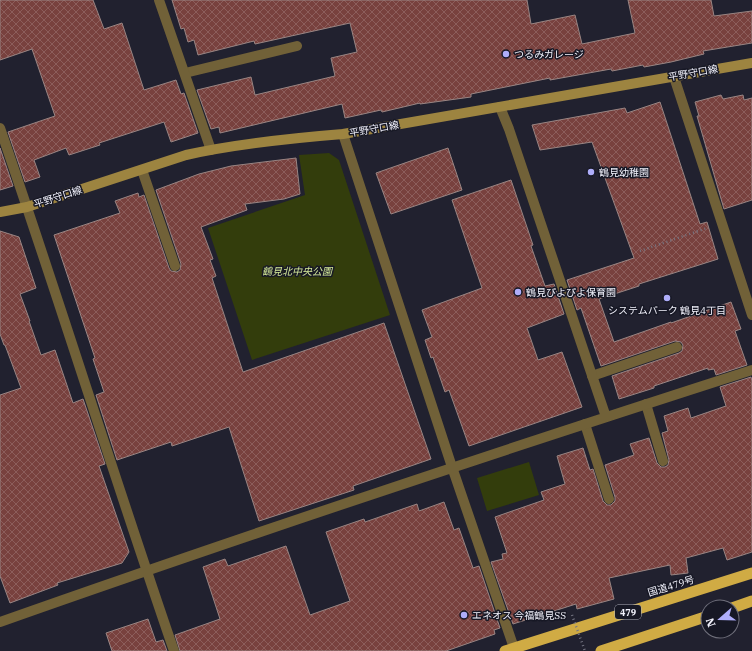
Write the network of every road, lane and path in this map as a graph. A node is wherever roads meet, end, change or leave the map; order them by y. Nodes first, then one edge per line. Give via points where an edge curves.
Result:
1 (159, 0) edge
2 (297, 46) dead end
3 (752, 63) edge
4 (185, 72) junction
5 (674, 76) junction
6 (500, 107) junction
7 (0, 128) edge
8 (343, 134) junction
9 (211, 150) junction
10 (142, 170) junction
11 (27, 207) junction
12 (0, 212) edge
13 (722, 223) junction
14 (640, 251) dead end
15 (175, 266) dead end
16 (752, 315) edge
17 (677, 347) dead end
18 (752, 370) edge
19 (592, 376) junction
20 (646, 404) junction
21 (606, 417) junction
22 (585, 424) junction
23 (663, 461) dead end
24 (452, 467) junction
25 (609, 499) dead end
26 (146, 571) junction
27 (752, 573) edge
28 (752, 601) edge
29 (740, 605) edge
30 (572, 615) dead end
31 (700, 619) edge
32 (0, 622) edge
33 (509, 650) edge
34 (174, 651) edge
35 (585, 651) edge
36 (601, 651) edge

1 - 4 street
2 - 4 street
3 - 5 main road, 平野守口線
4 - 9 street
5 - 6 main road, 平野守口線
5 - 13 street
6 - 8 main road, 平野守口線
6 - 19 street
7 - 11 street
8 - 9 main road, 平野守口線
8 - 24 street
9 - 10 main road, 平野守口線 via 186,155
10 - 11 main road, 平野守口線
10 - 15 street
11 - 12 main road, 平野守口線
11 - 26 street
13 - 14 path
13 - 16 street
17 - 19 street
18 - 20 street
19 - 21 street
20 - 21 street
20 - 23 street
21 - 22 street
22 - 24 street
22 - 25 street
24 - 26 street
24 - 33 street
26 - 32 street
26 - 34 street
27 - 33 highway, 国道479号 / 479
28 - 29 highway
30 - 35 path, bridge
31 - 36 highway

